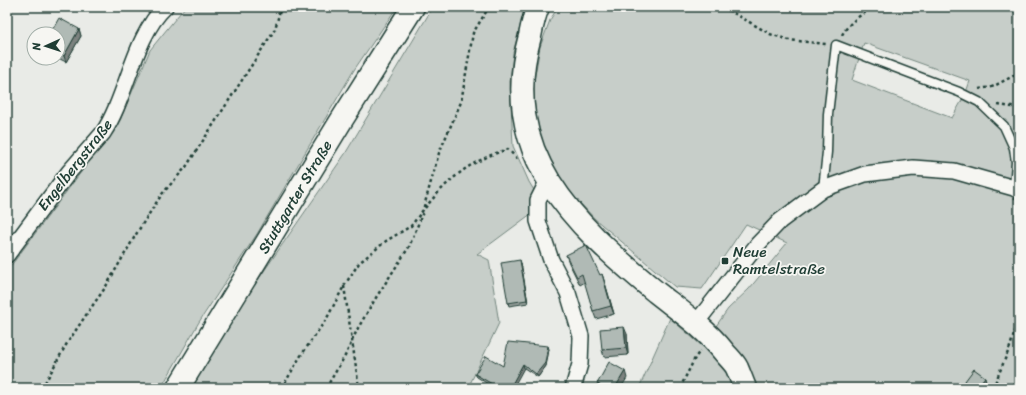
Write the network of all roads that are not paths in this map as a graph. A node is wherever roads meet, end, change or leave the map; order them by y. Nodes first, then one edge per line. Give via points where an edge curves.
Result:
1 (165, 7) edge
2 (413, 7) edge
3 (538, 7) edge
4 (550, 7) edge
5 (530, 34) junction
6 (548, 180) junction
7 (823, 189) junction
8 (1017, 189) edge
9 (7, 255) edge
10 (704, 330) junction
11 (178, 388) edge
12 (573, 388) edge
13 (745, 388) edge

1 - 9 street, Engelbergstraße via 147,33 110,123
2 - 11 main road, Stuttgarter Straße
3 - 5 main road
4 - 5 main road
5 - 6 main road via 523,67 522,97 530,141
6 - 10 main road via 578,221 610,252
6 - 12 street via 538,200 538,221 551,260 568,293 581,336 580,364
7 - 8 street via 865,174 914,168 954,171
7 - 8 lane via 836,45 979,102 1004,126 1014,148
7 - 10 street via 774,226 758,244
10 - 13 main road via 736,367

